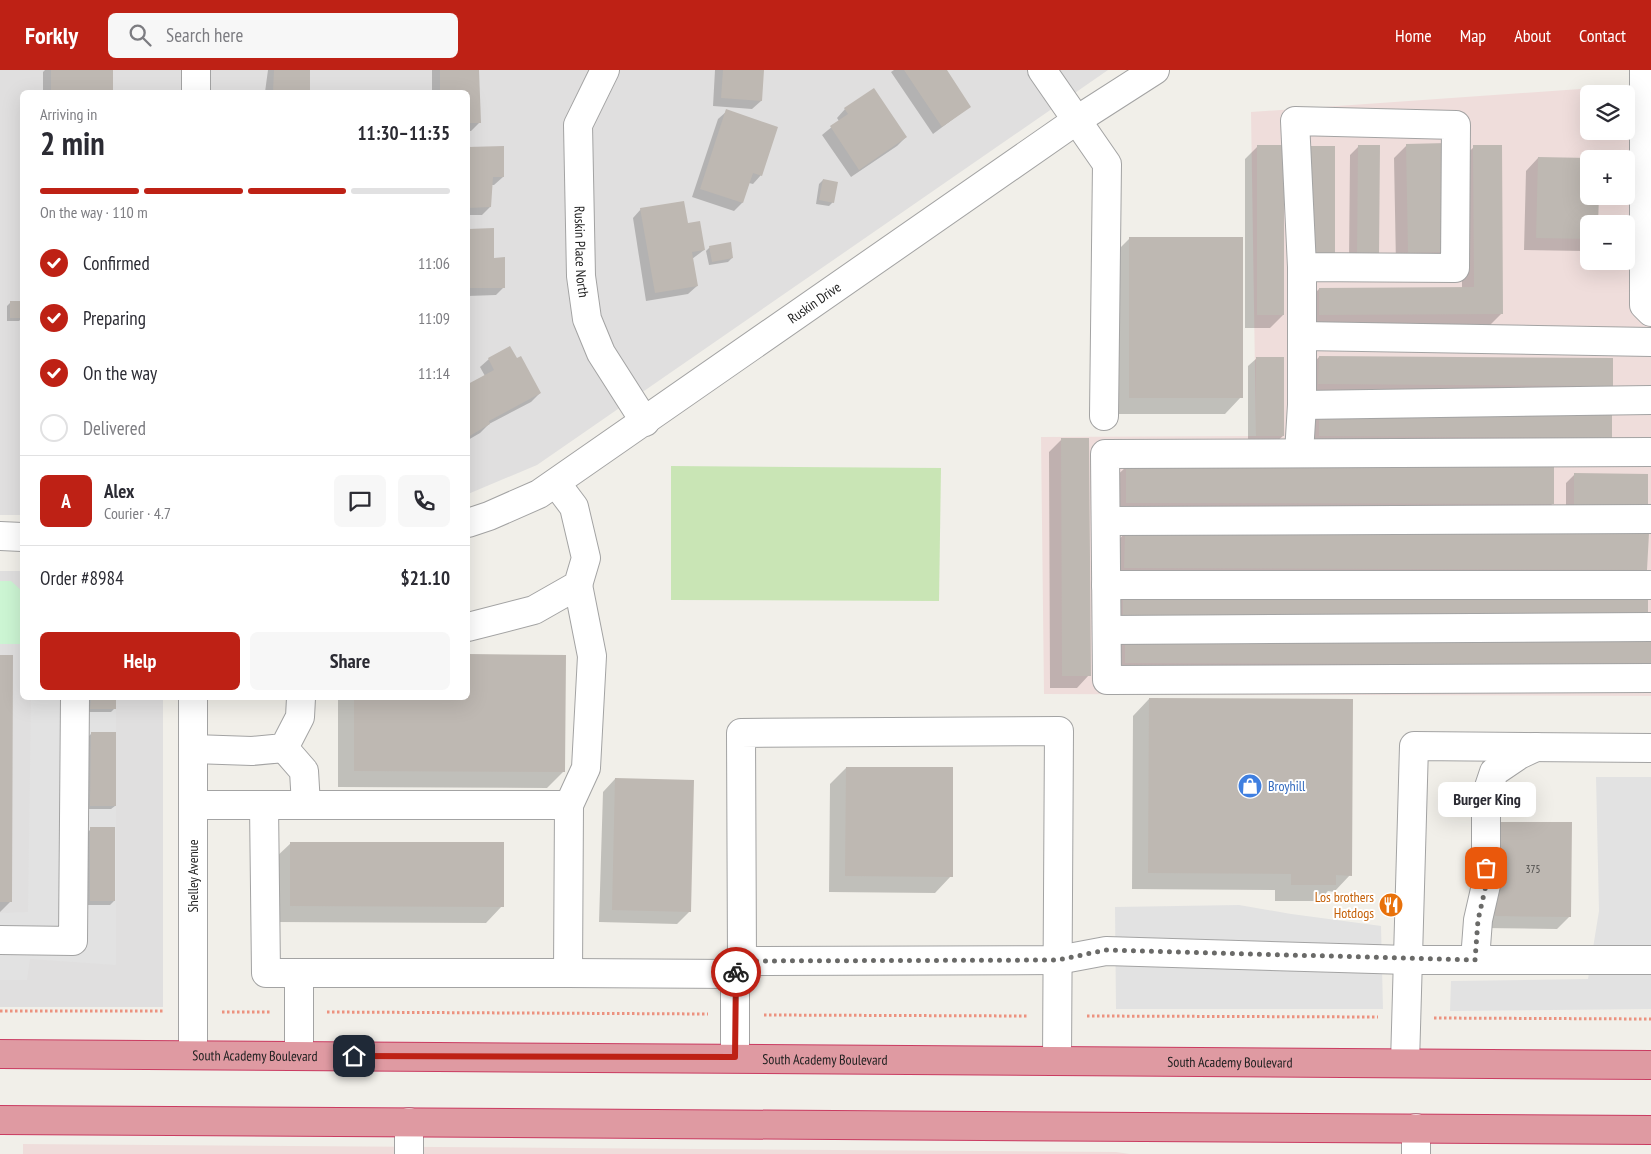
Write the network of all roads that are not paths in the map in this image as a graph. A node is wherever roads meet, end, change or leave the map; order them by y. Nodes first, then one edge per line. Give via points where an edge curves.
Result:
1 (196, 70) edge
2 (605, 70) edge
3 (1042, 70) edge
4 (1155, 70) edge
5 (1644, 70) edge
6 (196, 90) edge
7 (1077, 120) junction
8 (1302, 267) junction
9 (1651, 312) edge
10 (1302, 336) junction
11 (1651, 342) edge
12 (1651, 400) edge
13 (1302, 405) junction
14 (1104, 416) dead end
15 (645, 422) junction
16 (1651, 452) edge
17 (1299, 453) junction
18 (556, 482) junction
19 (1651, 519) edge
20 (1106, 521) junction
21 (470, 522) edge
22 (0, 536) edge
23 (20, 536) edge
24 (578, 585) junction
25 (1106, 585) junction
26 (1651, 585) edge
27 (470, 626) edge
28 (1651, 627) edge
29 (1107, 630) junction
30 (1651, 678) edge
31 (75, 700) edge
32 (193, 700) edge
33 (301, 700) edge
34 (1537, 747) junction
35 (284, 748) junction
36 (1651, 748) edge
37 (193, 749) junction
38 (568, 804) junction
39 (193, 805) junction
40 (264, 805) junction
41 (306, 805) junction
42 (0, 940) edge
43 (1058, 960) junction
44 (1408, 960) junction
45 (1475, 960) junction
46 (1651, 960) edge
47 (738, 967) junction
48 (299, 973) junction
49 (568, 973) junction
50 (0, 1054) edge
51 (193, 1054) junction
52 (299, 1055) junction
53 (735, 1057) junction
54 (1057, 1060) junction
55 (1405, 1063) junction
56 (1651, 1065) edge
57 (0, 1120) edge
58 (409, 1122) junction
59 (1651, 1130) edge
60 (1416, 1141) edge
61 (409, 1154) edge

1 - 6 street
2 - 15 street, Ruskin Place North via 578,125 581,276 587,319 601,353
3 - 7 street
4 - 7 street, Ruskin Drive
5 - 9 street via 1644,305
7 - 14 street via 1107,164
7 - 15 street, Ruskin Drive
8 - 8 street via 1455,268 1456,126 1295,121
8 - 10 street
10 - 11 street
10 - 13 street
12 - 13 street
13 - 17 street
15 - 18 street, Ruskin Drive
16 - 17 street
17 - 20 street via 1105,454
18 - 21 street, Ruskin Drive via 539,494
18 - 24 street via 574,507 586,558
19 - 20 street
20 - 25 street
22 - 23 street
24 - 27 street via 534,610
24 - 38 street via 592,656 586,768
25 - 26 street
25 - 29 street
28 - 29 street
29 - 30 street via 1107,680
31 - 42 street via 73,941
32 - 37 street, Shelley Avenue
33 - 35 street via 300,717
34 - 36 street
34 - 44 street via 1414,746
34 - 45 street via 1494,772 1488,790 1486,885 1478,920
35 - 37 street via 252,751
35 - 41 street via 304,771
37 - 39 street, Shelley Avenue
38 - 41 street
38 - 49 street
39 - 40 street
39 - 51 street, Shelley Avenue
40 - 41 street
40 - 48 street via 266,973
43 - 44 street via 1106,950
43 - 47 street
43 - 47 street via 1059,732 741,733
43 - 54 street
44 - 45 street
44 - 55 street
45 - 46 street
47 - 49 street
47 - 53 street
48 - 49 street
48 - 52 street
50 - 51 highway, South Academy Boulevard
51 - 52 highway, South Academy Boulevard
52 - 53 highway, South Academy Boulevard
53 - 54 highway, South Academy Boulevard
54 - 55 highway, South Academy Boulevard
55 - 56 highway, South Academy Boulevard
57 - 58 highway
58 - 60 highway
58 - 61 street
59 - 60 highway

